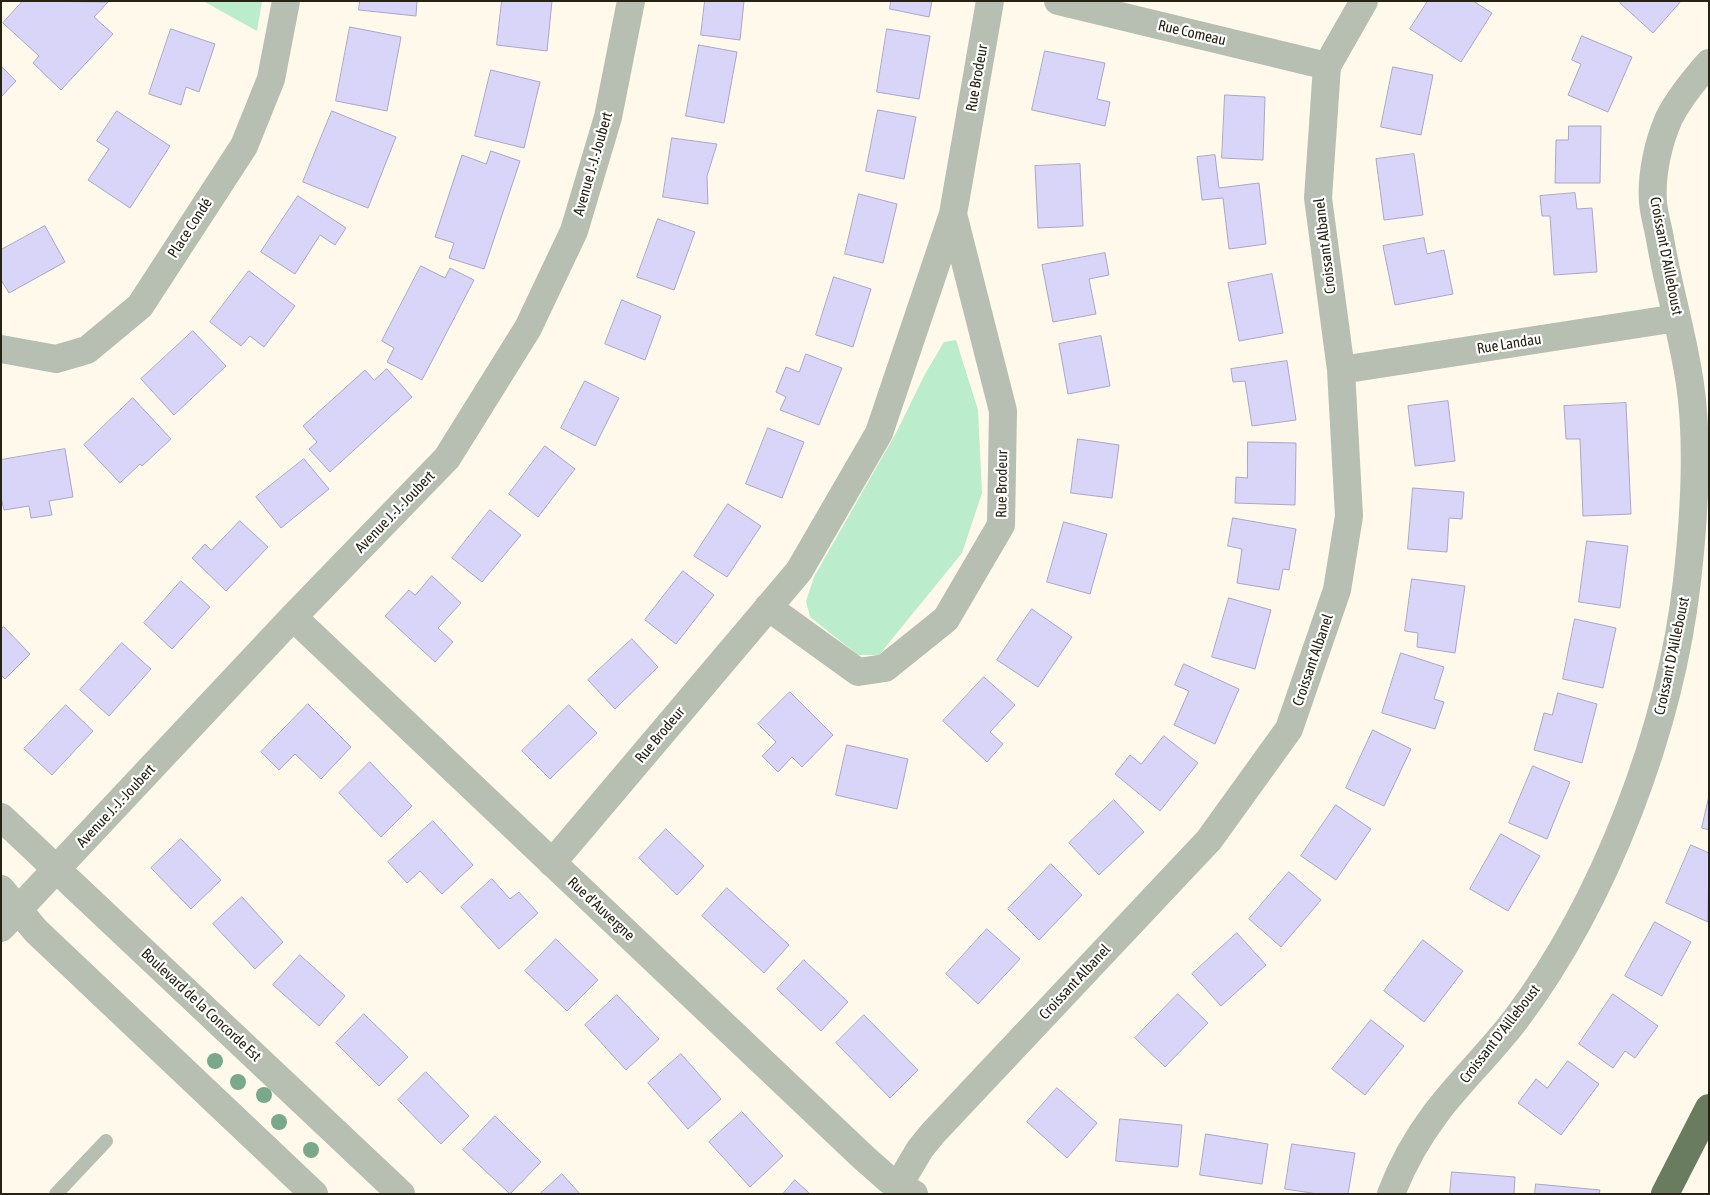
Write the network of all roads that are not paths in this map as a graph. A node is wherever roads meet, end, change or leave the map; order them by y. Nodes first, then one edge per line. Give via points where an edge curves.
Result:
1 (286, 1) edge
2 (631, 1) edge
3 (990, 1) edge
4 (1058, 1) edge
5 (1364, 1) edge
6 (1709, 63) edge
7 (1326, 66) junction
8 (953, 214) junction
9 (1677, 318) junction
10 (1, 349) edge
11 (1341, 370) junction
12 (768, 608) junction
13 (293, 617) junction
14 (1, 817) edge
15 (552, 862) junction
16 (56, 869) junction
17 (7, 909) edge
18 (1709, 1108) edge
19 (106, 1141) dead end
20 (906, 1190) edge
21 (392, 1191) edge
22 (56, 1194) edge
23 (314, 1194) edge
24 (1391, 1194) edge
25 (1665, 1194) edge

1 - 10 street, Place Condé via 271,79 244,146 140,306 87,350 56,359
2 - 13 street, Avenue J.-J.-Joubert via 608,117 574,231 528,328 447,458
3 - 8 street, Rue Brodeur
4 - 7 street, Rue Comeau
5 - 7 street, Croissant Albanel
6 - 9 street, Croissant D'Ailleboust via 1669,120 1655,162 1653,202
7 - 11 street, Croissant Albanel via 1318,198
8 - 12 street, Rue Brodeur via 879,433 799,571
8 - 12 street, Rue Brodeur via 1003,411 1001,525 946,619 885,668 858,672
9 - 11 street, Rue Landau
9 - 24 street, Croissant D'Ailleboust via 1690,386 1692,416 1691,536 1677,646 1650,747 1614,844 1565,943 1516,1020 1436,1114 1415,1145
11 - 20 street, Croissant Albanel via 1349,516 1337,590 1288,729 1209,840 933,1133 920,1149
12 - 15 street, Rue Brodeur
13 - 15 street, Rue d'Auvergne
13 - 16 street, Avenue J.-J.-Joubert
14 - 16 street, Boulevard de la Concorde Est
15 - 20 street, Rue d'Auvergne via 863,1157
16 - 17 street, Avenue J.-J.-Joubert
16 - 21 street, Boulevard de la Concorde Est
17 - 23 street via 43,938
18 - 25 highway
19 - 22 lane

